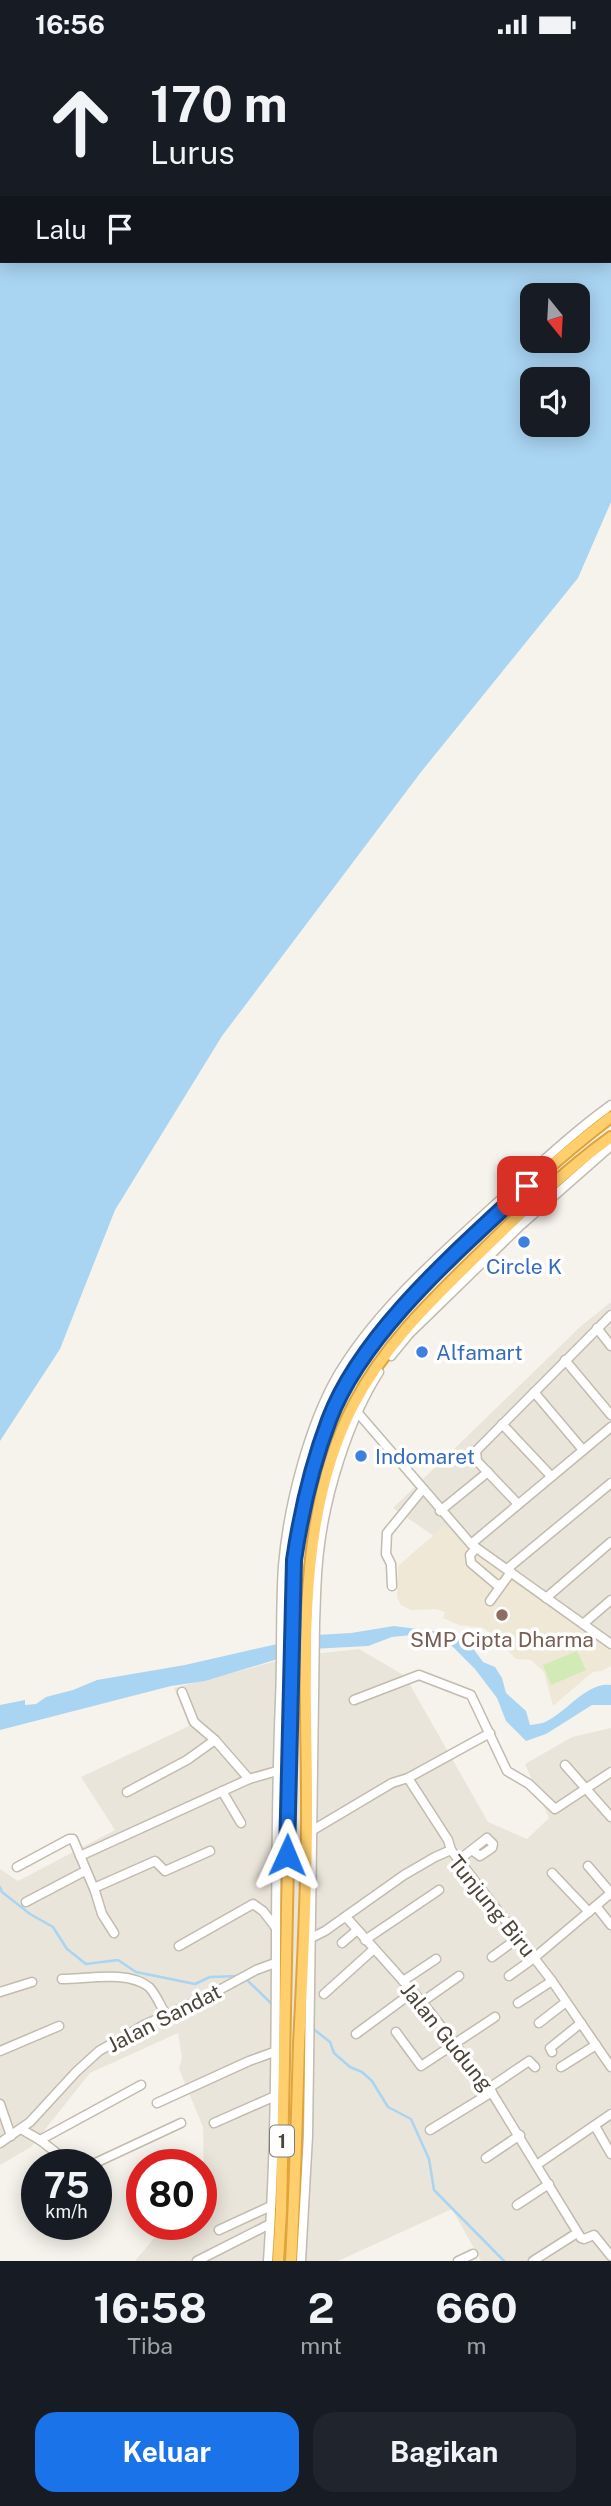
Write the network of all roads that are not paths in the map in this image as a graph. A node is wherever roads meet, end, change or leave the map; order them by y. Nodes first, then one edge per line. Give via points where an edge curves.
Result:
1 (611, 1105) edge
2 (611, 1117) edge
3 (611, 1137) edge
4 (611, 1146) edge
5 (459, 1244) junction
6 (473, 1266) junction
7 (611, 1315) edge
8 (597, 1328) junction
9 (611, 1346) edge
10 (565, 1360) junction
11 (534, 1392) junction
12 (358, 1413) junction
13 (611, 1415) edge
14 (502, 1424) junction
15 (611, 1427) edge
16 (583, 1450) junction
17 (488, 1472) junction
18 (551, 1476) junction
19 (611, 1483) edge
20 (422, 1490) junction
21 (518, 1504) junction
22 (440, 1511) junction
23 (611, 1542) edge
24 (474, 1546) junction
25 (509, 1570) junction
26 (501, 1584) junction
27 (392, 1587) dead end
28 (546, 1598) junction
29 (611, 1600) edge
30 (490, 1601) dead end
31 (311, 1624) junction
32 (583, 1624) junction
33 (611, 1644) edge
34 (311, 1664) junction
35 (286, 1667) junction
36 (182, 1692) dead end
37 (354, 1700) dead end
38 (289, 1720) junction
39 (306, 1721) junction
40 (490, 1733) junction
41 (215, 1740) junction
42 (283, 1756) junction
43 (565, 1765) dead end
44 (277, 1771) junction
45 (611, 1772) edge
46 (408, 1778) junction
47 (249, 1779) junction
48 (586, 1789) junction
49 (222, 1791) junction
50 (127, 1793) dead end
51 (611, 1817) edge
52 (241, 1823) dead end
53 (313, 1830) junction
54 (452, 1850) junction
55 (472, 1850) dead end
56 (210, 1851) dead end
57 (80, 1856) junction
58 (460, 1859) junction
59 (589, 1866) dead end
60 (17, 1867) dead end
61 (85, 1871) junction
62 (552, 1873) dead end
63 (94, 1888) junction
64 (439, 1890) dead end
65 (611, 1893) edge
66 (26, 1902) dead end
67 (592, 1909) junction
68 (346, 1917) junction
69 (611, 1925) edge
70 (276, 1930) junction
71 (356, 1931) junction
72 (114, 1933) dead end
73 (518, 1938) junction
74 (308, 1940) junction
75 (365, 1940) junction
76 (342, 1943) dead end
77 (179, 1946) dead end
78 (374, 1949) junction
79 (492, 1957) dead end
80 (534, 1958) junction
81 (436, 1959) dead end
82 (275, 1963) junction
83 (458, 1976) dead end
84 (509, 1976) dead end
85 (62, 1979) dead end
86 (403, 1981) junction
87 (552, 1981) junction
88 (32, 1982) dead end
89 (0, 1992) edge
90 (413, 1992) junction
91 (324, 1993) dead end
92 (280, 2001) junction
93 (566, 2002) junction
94 (422, 2003) junction
95 (518, 2003) dead end
96 (166, 2015) junction
97 (495, 2017) dead end
98 (279, 2020) junction
99 (539, 2023) dead end
100 (581, 2023) junction
101 (59, 2026) dead end
102 (304, 2028) junction
103 (396, 2032) dead end
104 (356, 2034) dead end
105 (455, 2043) junction
106 (596, 2045) junction
107 (0, 2051) edge
108 (274, 2052) junction
109 (552, 2052) dead end
110 (535, 2067) dead end
111 (561, 2067) dead end
112 (611, 2067) edge
113 (141, 2085) dead end
114 (490, 2090) junction
115 (273, 2097) junction
116 (157, 2103) dead end
117 (0, 2104) edge
118 (611, 2114) edge
119 (181, 2123) dead end
120 (214, 2123) dead end
121 (595, 2126) junction
122 (21, 2129) junction
123 (430, 2130) dead end
124 (520, 2135) junction
125 (11, 2136) junction
126 (40, 2140) junction
127 (0, 2143) edge
128 (52, 2149) edge
129 (611, 2154) edge
130 (112, 2155) edge
131 (486, 2158) dead end
132 (537, 2164) junction
133 (549, 2184) junction
134 (517, 2205) dead end
135 (276, 2209) junction
136 (294, 2212) junction
137 (270, 2224) junction
138 (219, 2230) dead end
139 (578, 2233) junction
140 (473, 2254) dead end
141 (611, 2257) edge
142 (197, 2261) edge
143 (268, 2261) edge
144 (278, 2261) edge
145 (291, 2261) edge
146 (301, 2261) edge
147 (458, 2261) edge
148 (533, 2261) edge
149 (607, 2261) edge

1 - 5 street via 539,1163
2 - 5 highway, 1
3 - 6 highway, 1 via 562,1175
4 - 6 street
5 - 35 highway, 1 via 367,1351 344,1388 306,1475
6 - 12 street via 392,1355
6 - 31 highway, 1 via 403,1329 353,1406 316,1523 310,1563
7 - 8 street
8 - 9 street
8 - 10 street
10 - 11 street
10 - 13 street
11 - 14 street
11 - 16 street
12 - 20 street
12 - 31 street via 341,1456 324,1525
14 - 17 street via 475,1455
14 - 18 street
15 - 16 street
16 - 18 street
17 - 21 street
17 - 22 street
18 - 21 street
19 - 25 street
20 - 22 street
20 - 27 street via 387,1533
21 - 24 street
22 - 24 street
23 - 28 street
24 - 25 street
24 - 26 street via 471,1563
25 - 26 street
25 - 28 street
26 - 30 street
28 - 32 street
29 - 32 street
31 - 34 highway, 1
32 - 33 street
34 - 39 highway, 1
34 - 53 street
35 - 38 highway, 1
35 - 42 street
36 - 41 street via 194,1722
37 - 40 street via 422,1675 471,1695
38 - 39 highway via 300,1711
38 - 42 highway, 1
39 - 74 highway, 1
40 - 46 street
40 - 48 street via 507,1771 529,1784 552,1808
41 - 47 street
41 - 50 street
42 - 44 street
42 - 92 highway, 1
43 - 48 street
44 - 47 street
44 - 70 street
45 - 48 street
46 - 53 street
46 - 54 street
47 - 49 street
48 - 51 street
49 - 52 street
49 - 57 street
53 - 74 street
54 - 58 street, Tunjung Biru
54 - 68 street, Tunjung Biru via 404,1875
55 - 58 street
56 - 63 street via 165,1871 155,1861
57 - 60 street via 69,1839
57 - 61 street
58 - 73 street, Tunjung Biru
59 - 65 street
61 - 63 street
61 - 66 street
62 - 67 street
63 - 72 street
64 - 75 street
65 - 67 street
67 - 69 street
67 - 80 street
68 - 71 street, Jalan Gudung
68 - 74 street, Tunjung Biru
70 - 77 street via 253,1904
70 - 82 street
71 - 75 street, Jalan Gudung
71 - 76 street
73 - 79 street
73 - 80 street, Tunjung Biru
74 - 102 highway, 1
75 - 78 street, Jalan Gudung
78 - 86 street, Jalan Gudung
78 - 91 street
80 - 84 street
80 - 87 street, Tunjung Biru
81 - 86 street
82 - 92 street
82 - 96 street, Jalan Sandat
83 - 94 street
85 - 96 street via 135,1980 148,1987
86 - 90 street, Jalan Gudung
87 - 93 street, Tunjung Biru
87 - 95 street
88 - 89 street
90 - 94 street, Jalan Gudung
90 - 104 street
92 - 98 highway, 1
93 - 99 street
93 - 100 street, Tunjung Biru
94 - 105 street, Jalan Gudung
96 - 122 street, Jalan Sandat via 99,2052
97 - 105 street
98 - 108 street
98 - 135 highway, 1
100 - 106 street, Tunjung Biru
100 - 109 street via 550,2048
101 - 107 street
102 - 136 highway, 1
102 - 146 street via 308,2136
103 - 105 street via 421,2066
105 - 114 street, Jalan Gudung
106 - 111 street
106 - 112 street, Tunjung Biru
108 - 115 street
108 - 116 street
110 - 114 street via 529,2061
113 - 126 street
114 - 123 street
114 - 124 street, Jalan Gudung
115 - 120 street
115 - 135 street
117 - 125 street
118 - 121 street
119 - 130 street
121 - 129 street
121 - 132 street
122 - 125 street, Jalan Sandat
122 - 126 street
124 - 131 street
124 - 132 street, Jalan Gudung
125 - 127 street, Jalan Sandat
126 - 128 street
132 - 133 street, Jalan Gudung
133 - 134 street
133 - 139 street, Jalan Gudung
135 - 136 highway
135 - 137 street
135 - 138 street
135 - 144 highway, 1
136 - 145 highway, 1
137 - 142 street
137 - 143 street
139 - 141 street via 584,2239 594,2235
139 - 148 street
140 - 147 street
141 - 149 street

